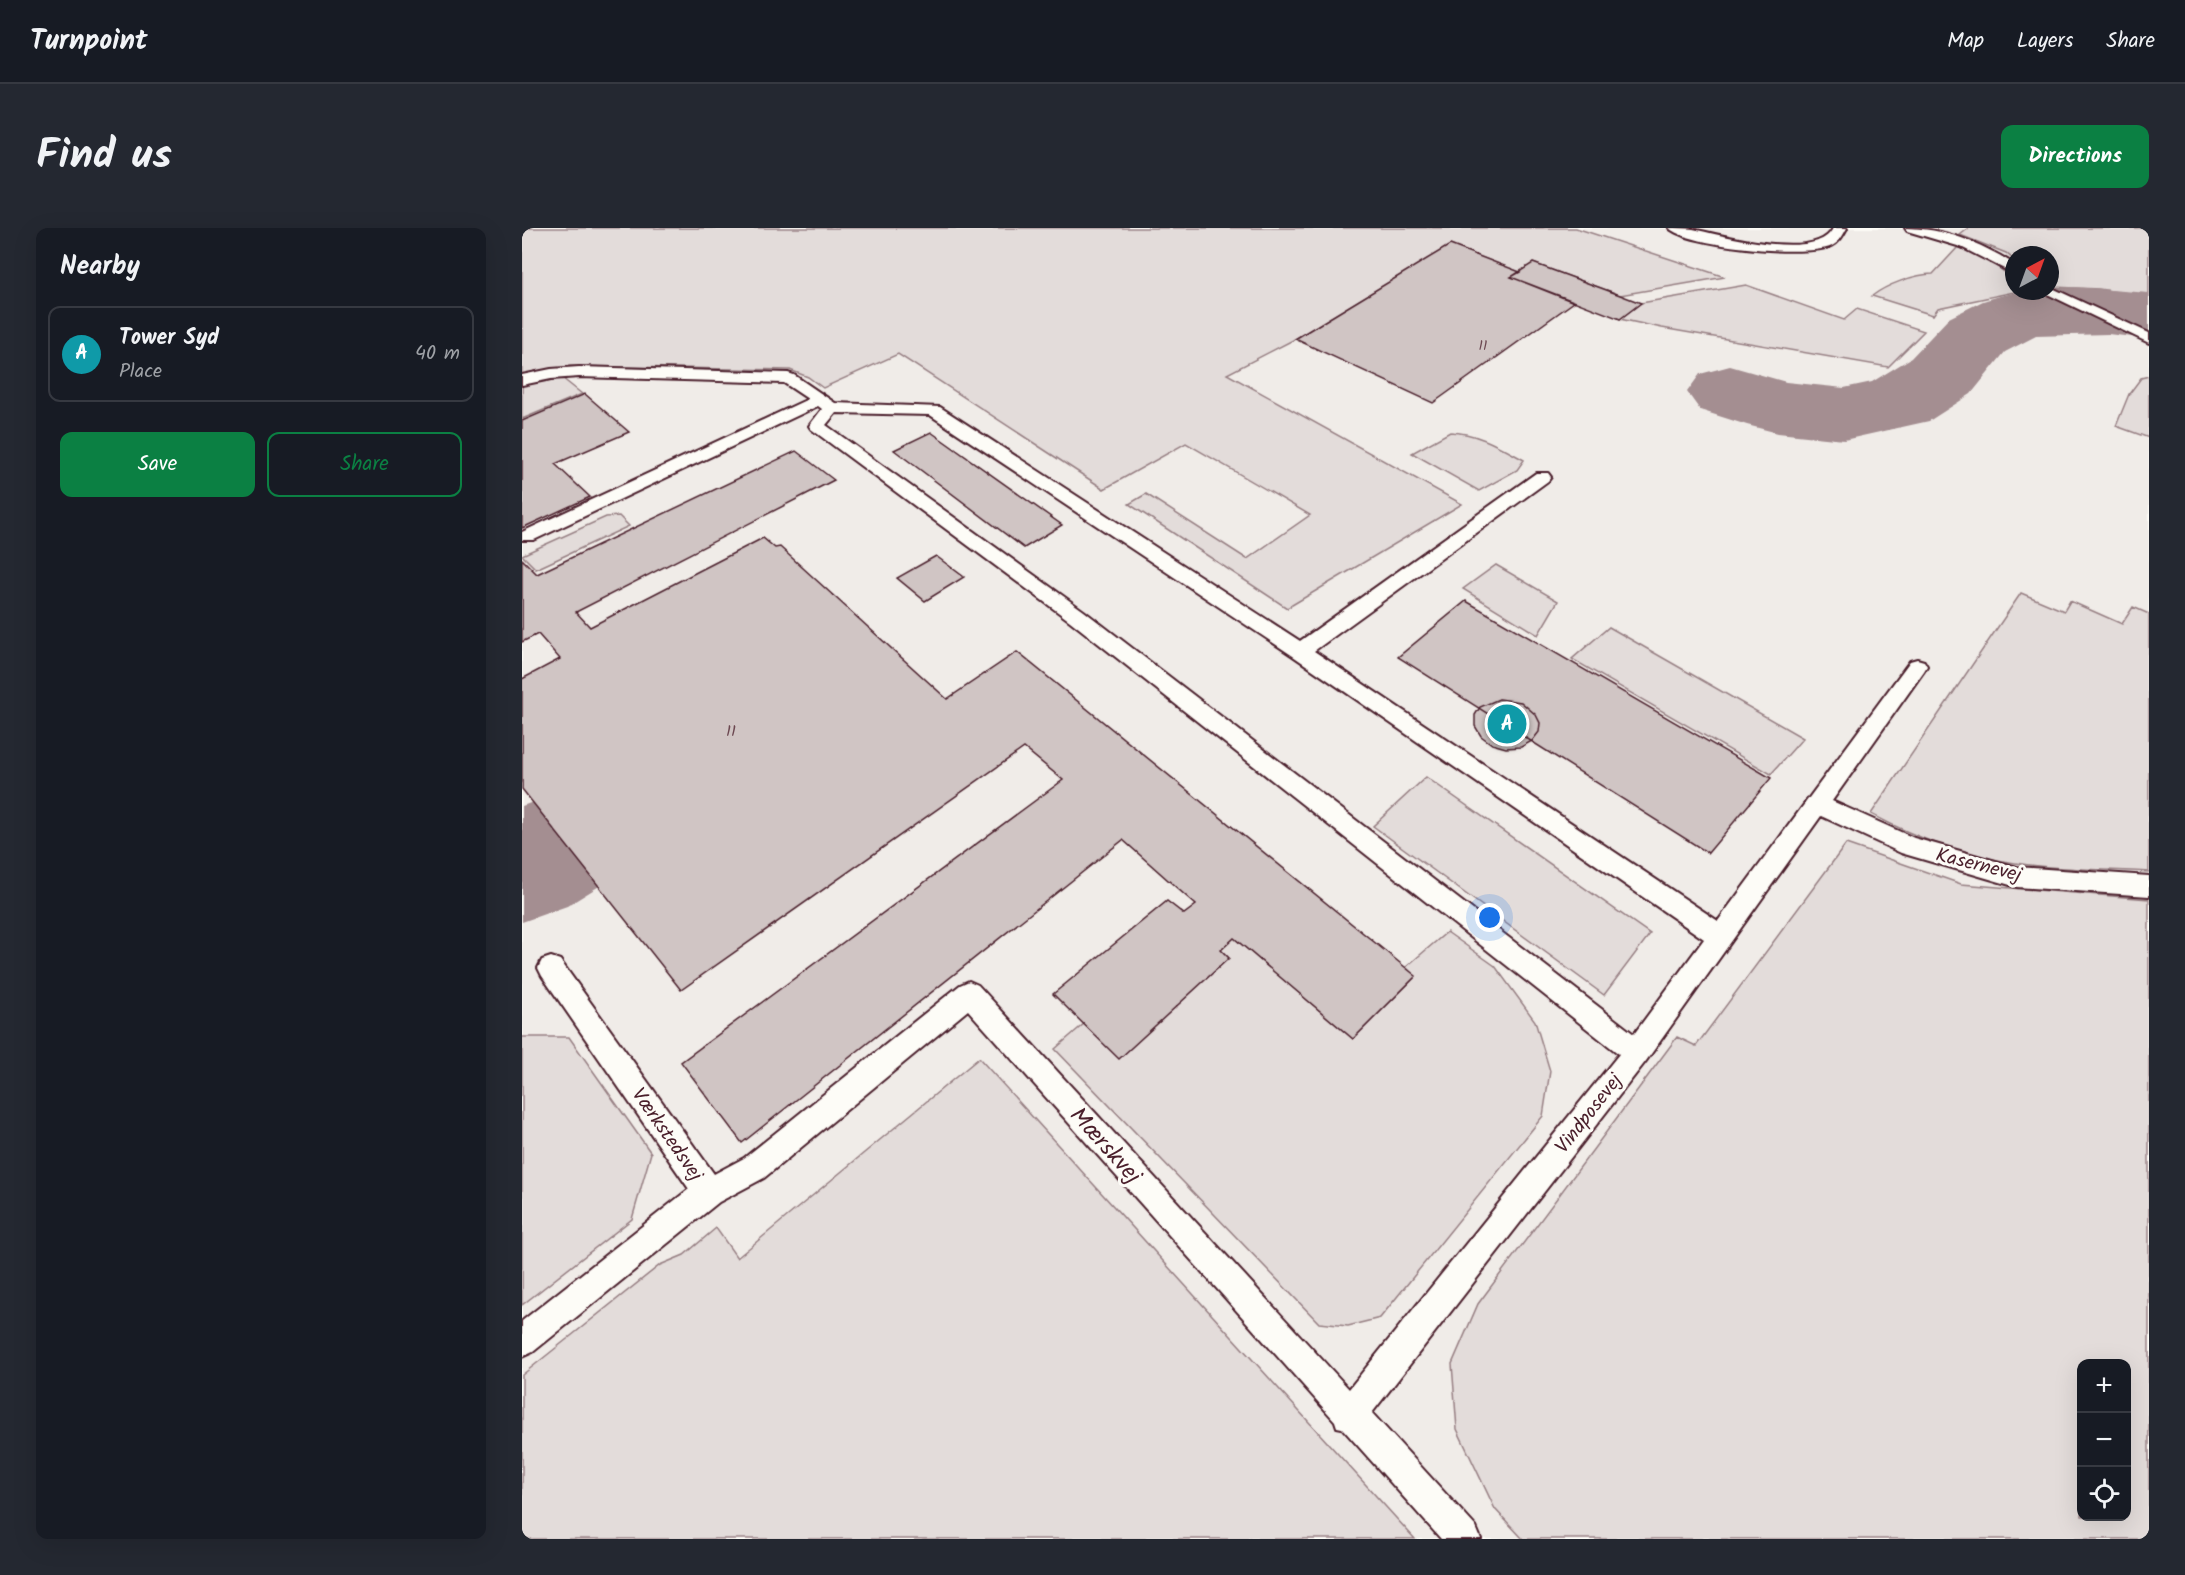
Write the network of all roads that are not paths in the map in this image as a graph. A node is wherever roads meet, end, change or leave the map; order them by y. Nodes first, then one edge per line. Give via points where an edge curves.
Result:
1 (1676, 228) edge
2 (1840, 228) edge
3 (1912, 228) edge
4 (2005, 264) edge
5 (2059, 296) edge
6 (2149, 339) edge
7 (522, 380) edge
8 (825, 404) junction
9 (1542, 477) dead end
10 (528, 536) dead end
11 (1300, 651) junction
12 (1917, 666) dead end
13 (1818, 805) junction
14 (2149, 886) edge
15 (1722, 937) junction
16 (551, 968) dead end
17 (1637, 1052) junction
18 (709, 1192) junction
19 (522, 1341) edge
20 (1349, 1415) junction
21 (1464, 1539) edge

1 - 2 lane via 1735,241 1808,249 1835,238
3 - 4 lane via 1963,241
5 - 6 lane
7 - 8 lane via 579,372 788,378
8 - 10 lane
8 - 11 lane via 934,410
8 - 17 lane via 817,426 1077,616
9 - 11 lane
11 - 15 lane
12 - 13 lane, Vindposevej
13 - 14 lane, Kasernevej via 1909,846 2017,877
13 - 15 lane, Vindposevej
15 - 17 lane, Vindposevej
16 - 18 lane, Værkstedsvej
17 - 20 lane, Vindposevej
18 - 19 lane, Værkstedsvej
18 - 20 lane, Mærskvej via 754,1168 969,993
20 - 21 lane, Mærskvej

